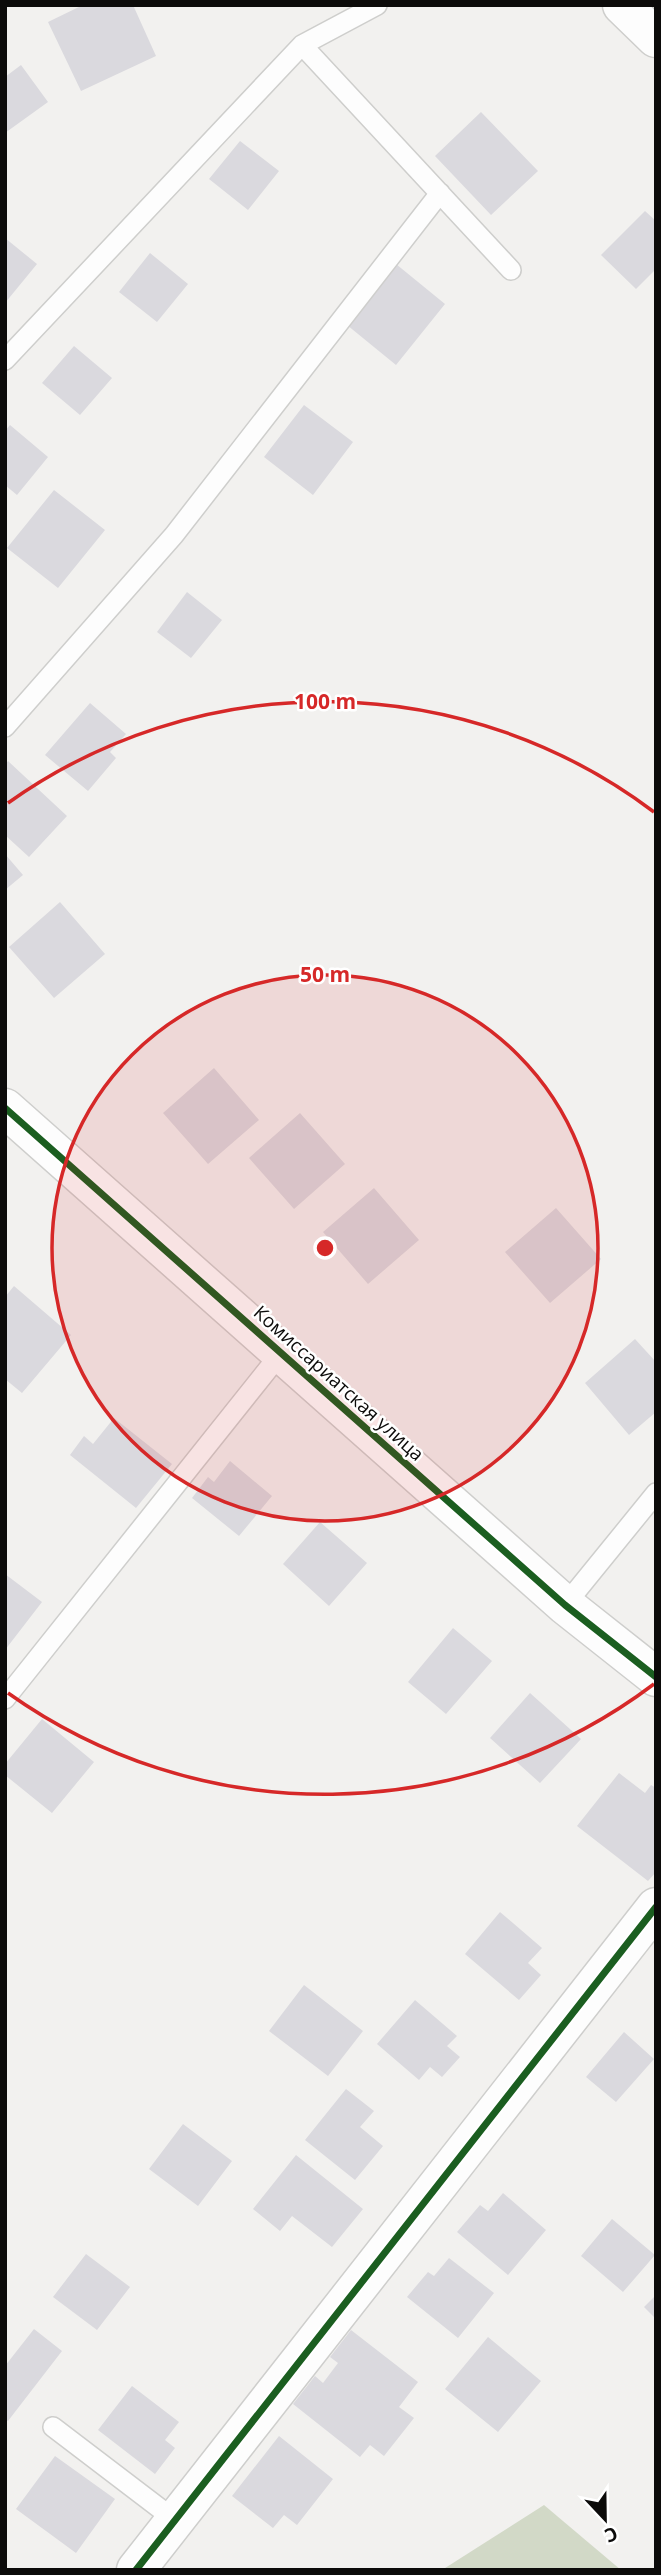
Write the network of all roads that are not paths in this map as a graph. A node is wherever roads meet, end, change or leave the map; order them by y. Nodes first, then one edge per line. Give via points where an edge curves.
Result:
1 (377, 5) edge
2 (622, 5) edge
3 (656, 38) edge
4 (302, 45) junction
5 (440, 193) junction
6 (510, 270) dead end
7 (5, 360) edge
8 (5, 727) edge
9 (5, 1108) edge
10 (282, 1353) junction
11 (656, 1493) edge
12 (565, 1605) junction
13 (656, 1677) edge
14 (5, 1699) edge
15 (656, 1907) edge
16 (52, 2427) dead end
17 (175, 2520) junction
18 (136, 2570) edge

1 - 4 lane
2 - 3 street
4 - 5 lane
4 - 7 lane
5 - 6 lane
5 - 8 lane via 174,535
9 - 10 street, Комиссариатская улица
10 - 12 street, Комиссариатская улица
10 - 14 lane
11 - 12 lane
12 - 13 street, Комиссариатская улица
15 - 17 street
16 - 17 lane
17 - 18 street

